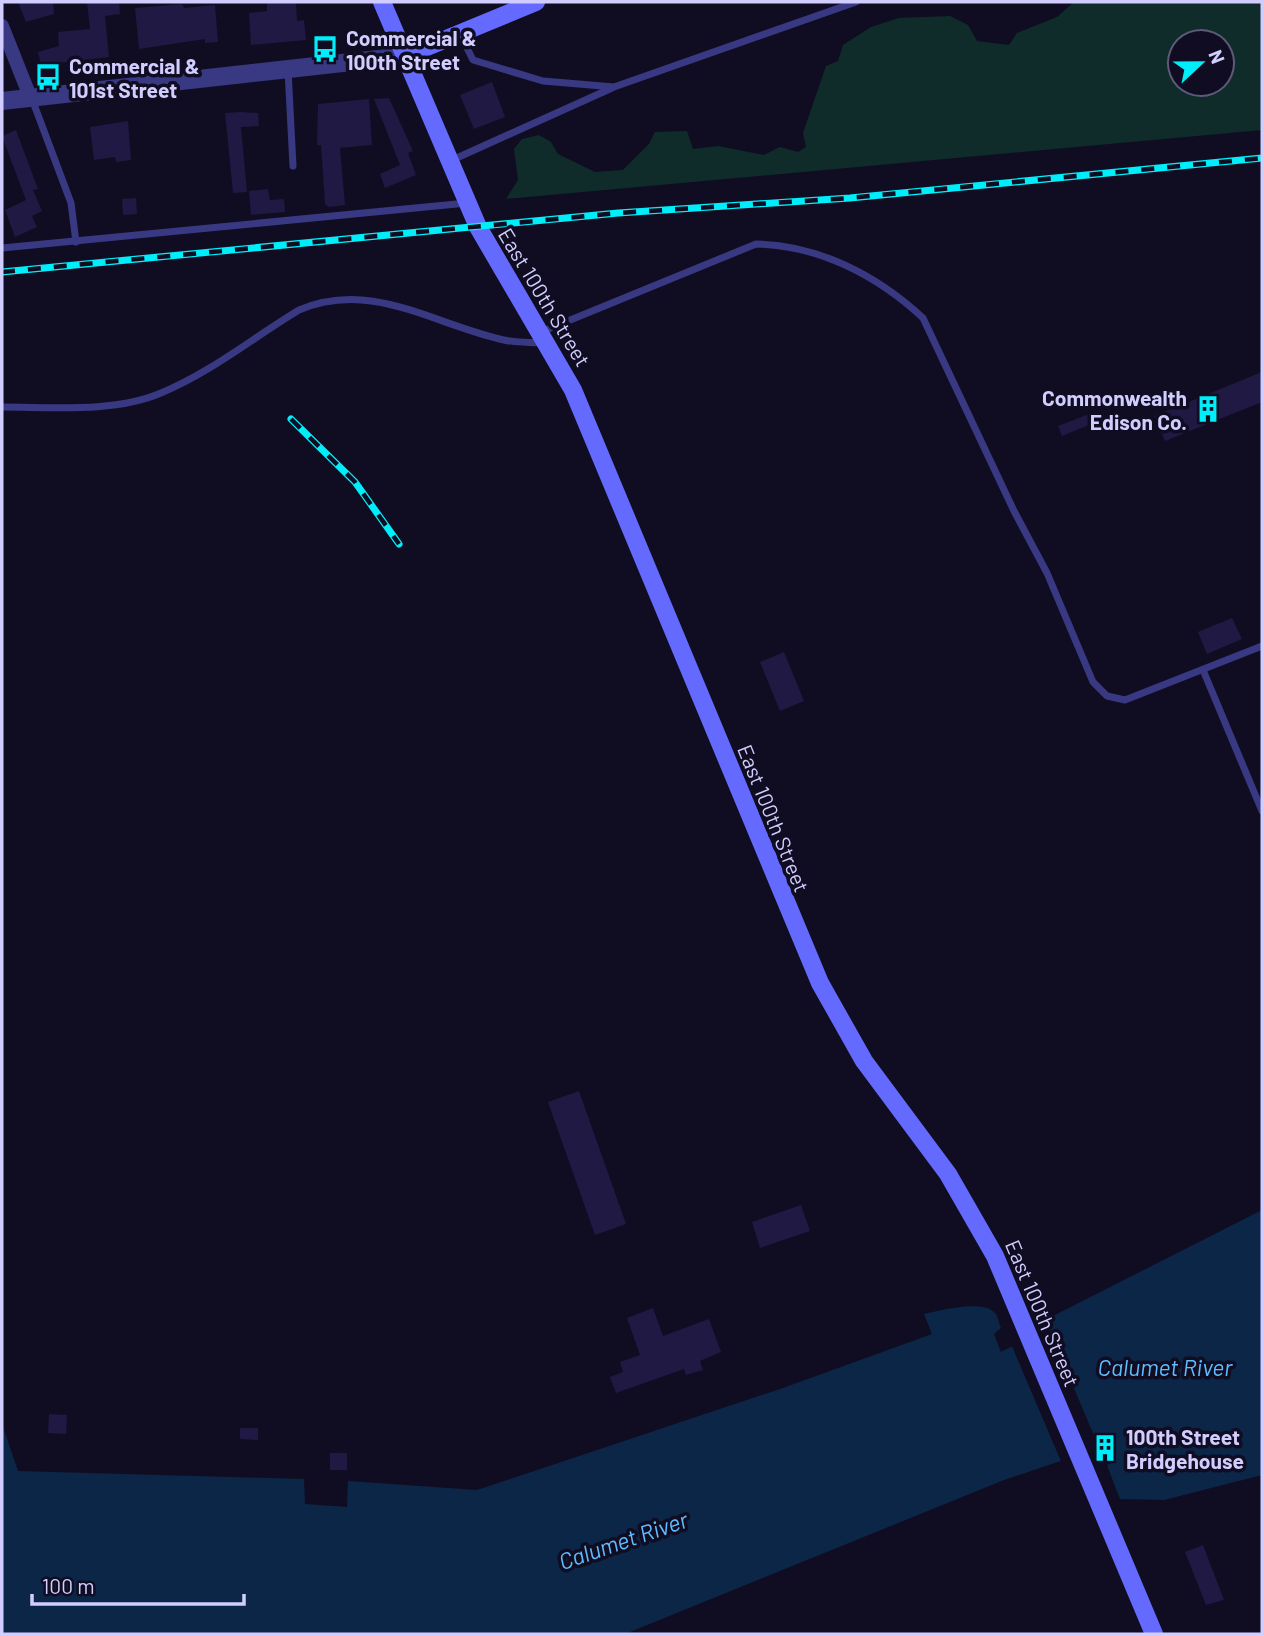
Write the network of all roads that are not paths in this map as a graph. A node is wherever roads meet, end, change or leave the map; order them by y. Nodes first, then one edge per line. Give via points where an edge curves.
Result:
1 (382, 2) edge
2 (536, 2) edge
3 (856, 2) edge
4 (2, 26) edge
5 (460, 34) junction
6 (405, 57) junction
7 (288, 70) junction
8 (614, 87) junction
9 (31, 99) junction
10 (2, 101) edge
11 (450, 161) junction
12 (293, 166) dead end
13 (467, 203) junction
14 (76, 242) junction
15 (2, 248) edge
16 (544, 338) junction
17 (2, 407) edge
18 (1262, 646) edge
19 (1203, 670) junction
20 (1262, 811) edge
21 (1154, 1634) edge

1 - 6 main road, East 100th Street
2 - 5 main road
3 - 8 lane
4 - 9 street
5 - 6 main road
5 - 8 lane via 473,60 543,81
6 - 7 street
6 - 11 main road, East 100th Street
7 - 9 street
7 - 12 lane
8 - 11 lane
9 - 10 street
9 - 14 lane via 71,203
11 - 13 main road, East 100th Street
13 - 14 lane
13 - 16 main road, East 100th Street via 481,235
14 - 15 lane
16 - 17 lane via 505,340 404,307 340,299 299,310 153,396 68,407
16 - 19 lane via 756,244 780,244 850,267 900,296 923,318 1047,573 1093,682 1107,696 1125,700
16 - 21 main road, East 100th Street via 598,447 821,986 864,1060 948,1174 995,1256
18 - 19 lane
19 - 20 lane

